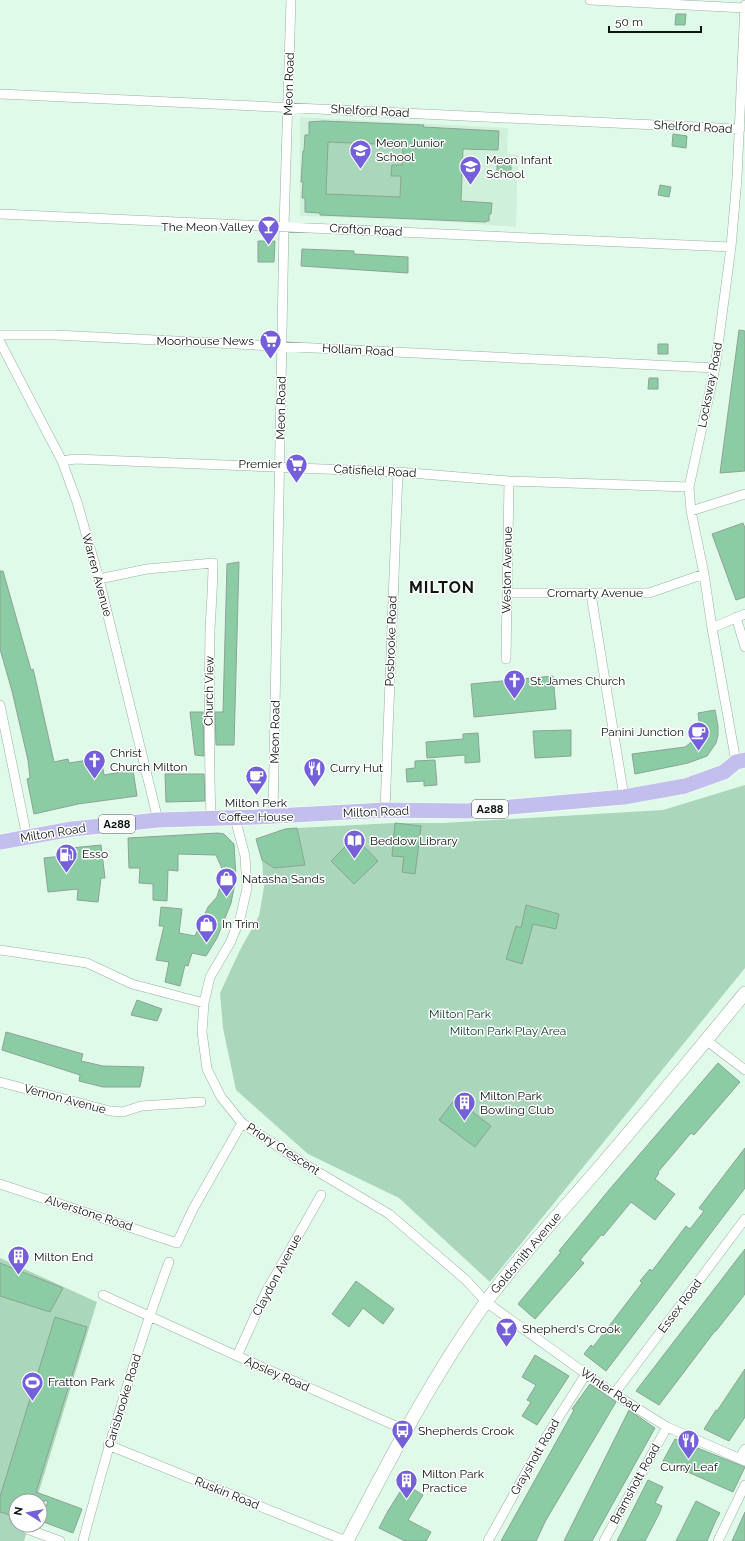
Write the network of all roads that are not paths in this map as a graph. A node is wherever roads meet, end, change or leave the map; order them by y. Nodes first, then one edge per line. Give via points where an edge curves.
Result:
1 (291, 0) edge
2 (590, 0) edge
3 (745, 4) edge
4 (745, 13) edge
5 (743, 87) edge
6 (0, 94) edge
7 (288, 108) junction
8 (740, 129) junction
9 (741, 177) edge
10 (0, 214) edge
11 (284, 226) junction
12 (731, 247) junction
13 (0, 335) edge
14 (0, 342) edge
15 (282, 346) junction
16 (715, 368) junction
17 (62, 461) junction
18 (280, 467) junction
19 (398, 472) junction
20 (509, 481) junction
21 (689, 487) junction
22 (745, 494) edge
23 (691, 511) junction
24 (704, 574) junction
25 (99, 579) junction
26 (507, 593) junction
27 (591, 594) junction
28 (740, 616) edge
29 (712, 628) junction
30 (745, 647) edge
31 (506, 659) dead end
32 (0, 705) edge
33 (741, 761) edge
34 (624, 797) junction
35 (385, 810) junction
36 (273, 816) junction
37 (235, 818) junction
38 (211, 819) junction
39 (158, 820) junction
40 (27, 836) junction
41 (0, 842) edge
42 (0, 950) edge
43 (745, 993) edge
44 (204, 1003) junction
45 (706, 1040) junction
46 (745, 1070) edge
47 (0, 1082) edge
48 (201, 1102) dead end
49 (242, 1123) junction
50 (0, 1184) edge
51 (321, 1195) dead end
52 (745, 1219) edge
53 (169, 1262) dead end
54 (103, 1295) dead end
55 (486, 1302) junction
56 (149, 1316) junction
57 (237, 1356) junction
58 (586, 1374) junction
59 (614, 1394) junction
60 (666, 1428) junction
61 (405, 1430) junction
62 (108, 1445) junction
63 (745, 1449) edge
64 (742, 1460) edge
65 (745, 1485) edge
66 (38, 1533) edge
67 (60, 1541) edge
68 (83, 1541) edge
69 (346, 1541) edge
70 (488, 1541) edge
71 (604, 1541) edge
72 (718, 1541) edge

1 - 7 street, Meon Road
2 - 4 street
3 - 4 street, Locksway Road
4 - 5 street, Locksway Road
5 - 8 street, Locksway Road
6 - 7 street, Shelford Road
7 - 8 street, Shelford Road
7 - 11 street, Meon Road
8 - 9 street, Locksway Road
9 - 12 street, Locksway Road
10 - 11 street, Crofton Road
11 - 12 street, Crofton Road
11 - 15 street, Meon Road
12 - 16 street, Locksway Road
13 - 15 street, Hollam Road
14 - 17 street, Warren Avenue
15 - 16 street, Hollam Road
15 - 18 street, Meon Road
16 - 21 street, Locksway Road
17 - 18 street, Catisfield Road via 75,459
17 - 25 street, Warren Avenue via 77,502
18 - 19 street, Catisfield Road
18 - 36 street, Meon Road
19 - 20 street, Catisfield Road
19 - 35 street, Posbrooke Road
20 - 21 street, Catisfield Road
20 - 26 street, Weston Avenue
21 - 23 street, Locksway Road
22 - 23 street
23 - 24 street, Locksway Road
24 - 27 street, Cromarty Avenue via 649,593
24 - 29 street, Locksway Road
25 - 38 street, Church View via 147,569 213,563 209,740
25 - 39 street, Warren Avenue
26 - 27 street, Cromarty Avenue
26 - 31 street, Weston Avenue
27 - 34 street
28 - 29 street
28 - 30 street
29 - 33 street, Locksway Road
32 - 40 street
33 - 34 main road, Milton Road / A288 via 724,772 685,786
34 - 35 main road, Milton Road / A288 via 467,811
35 - 36 main road, Milton Road / A288
36 - 37 main road, Milton Road / A288
37 - 38 main road, Milton Road / A288
37 - 44 street, Priory Crescent via 245,856 246,888 240,919 230,943 210,977
38 - 39 main road, Milton Road / A288
39 - 40 main road, Milton Road / A288
40 - 41 main road, Milton Road / A288
42 - 44 street via 87,963 132,984
43 - 45 main road, Goldsmith Avenue
44 - 49 street, Priory Crescent via 202,1032 206,1069 221,1097
45 - 46 street
45 - 55 main road, Goldsmith Avenue via 511,1269
47 - 48 street, Vernon Avenue via 110,1111 122,1112 141,1106
49 - 50 street, Alverstone Road via 192,1209 177,1243
49 - 55 street, Priory Crescent via 389,1214 466,1280
51 - 57 street, Claydon Avenue via 266,1292
52 - 59 street, Essex Road
53 - 56 street, Carisbrooke Road
54 - 56 street, Apsley Road
55 - 58 street, Winter Road
55 - 61 main road, Goldsmith Avenue via 448,1358
56 - 57 street, Apsley Road
56 - 62 street, Carisbrooke Road
57 - 61 street, Apsley Road
58 - 59 street, Winter Road
58 - 70 street, Grayshott Road via 543,1442
59 - 60 street, Winter Road
60 - 64 street, Winter Road
60 - 71 street, Bramshott Road
61 - 69 main road, Goldsmith Avenue
62 - 68 street, Carisbrooke Road
62 - 69 street, Ruskin Road
63 - 64 street
65 - 72 street
66 - 67 street

